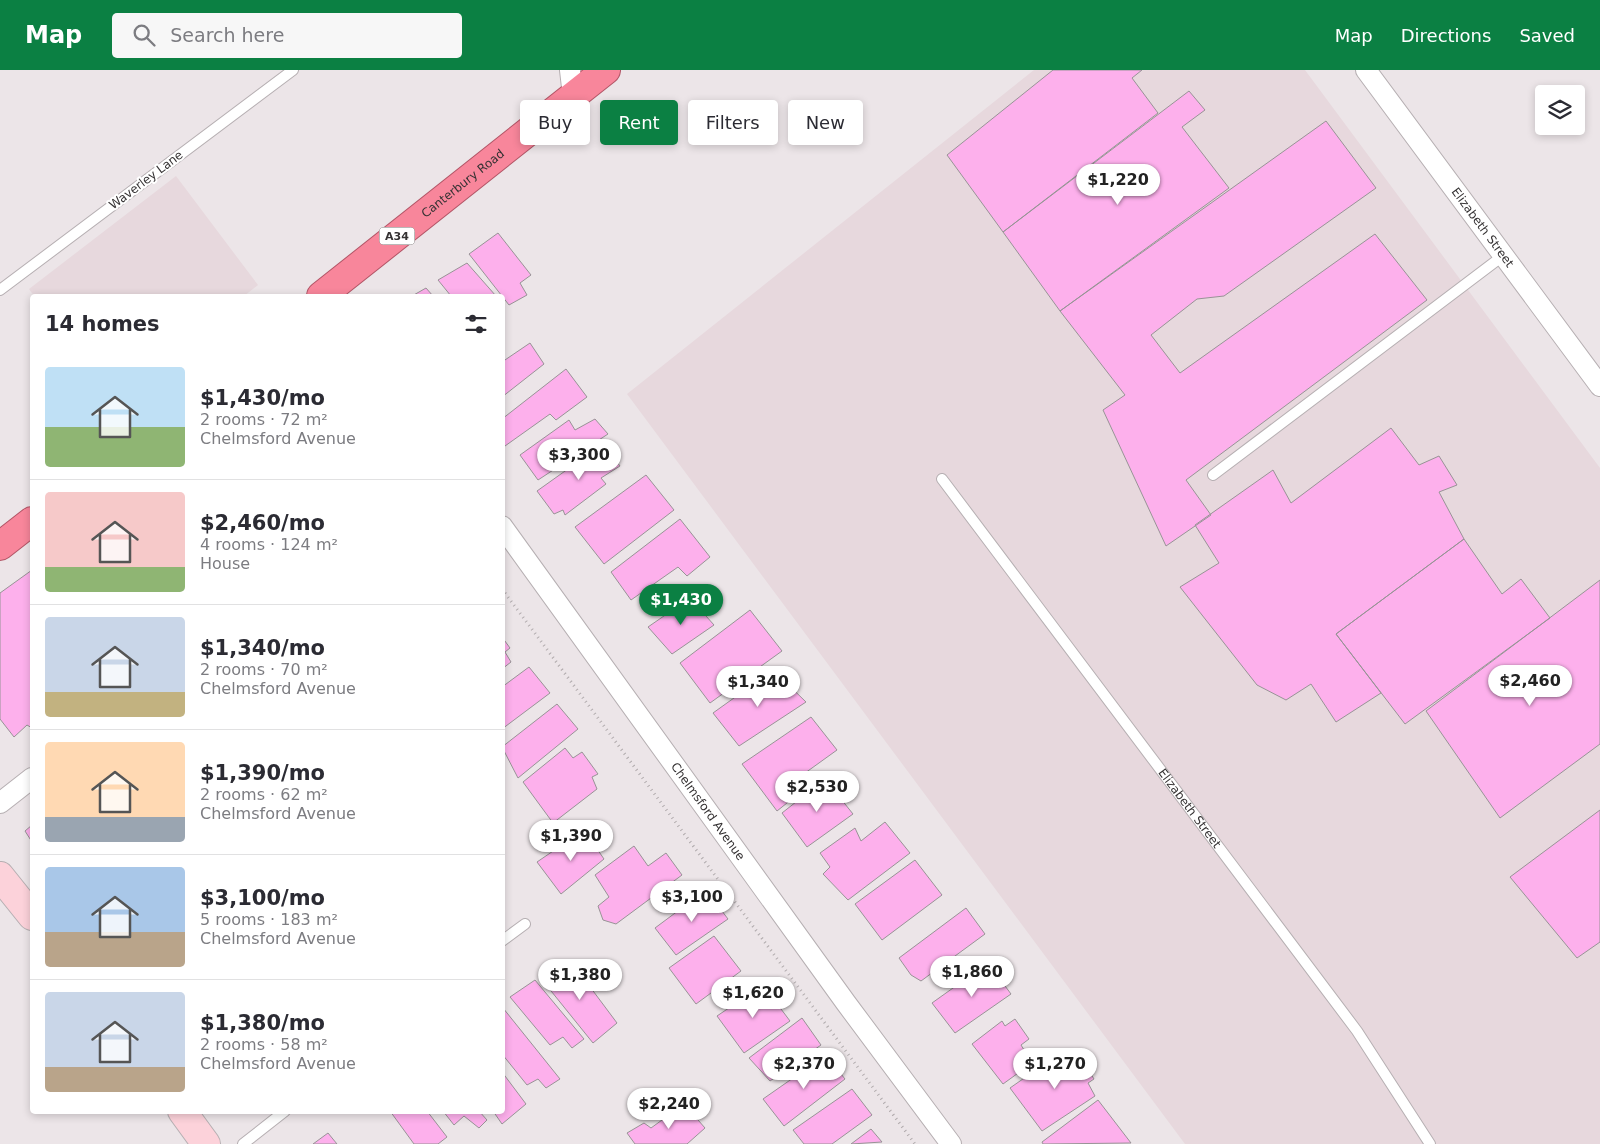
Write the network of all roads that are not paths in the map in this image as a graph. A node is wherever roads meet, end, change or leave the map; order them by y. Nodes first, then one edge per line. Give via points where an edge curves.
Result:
1 (293, 70) edge
2 (606, 70) edge
3 (1366, 70) edge
4 (571, 83) edge
5 (1504, 255) junction
6 (0, 290) edge
7 (327, 294) edge
8 (1600, 386) edge
9 (1213, 475) dead end
10 (942, 479) dead end
11 (30, 523) edge
12 (505, 530) edge
13 (0, 546) edge
14 (30, 780) edge
15 (0, 803) edge
16 (0, 876) edge
17 (30, 914) edge
18 (525, 924) dead end
19 (505, 939) edge
20 (184, 1114) edge
21 (280, 1114) edge
22 (206, 1144) edge
23 (243, 1144) edge
24 (951, 1144) edge
25 (1430, 1144) edge

1 - 6 lane, Waverley Lane
2 - 4 highway, Canterbury Road / A34
3 - 5 street, Elizabeth Street
4 - 7 highway, Canterbury Road / A34
5 - 8 street, Elizabeth Street
5 - 9 lane
10 - 25 lane, Elizabeth Street via 1356,1031
11 - 13 highway
12 - 24 street, Chelmsford Avenue
14 - 15 street
16 - 17 main road
18 - 19 lane
20 - 22 main road
21 - 23 lane

